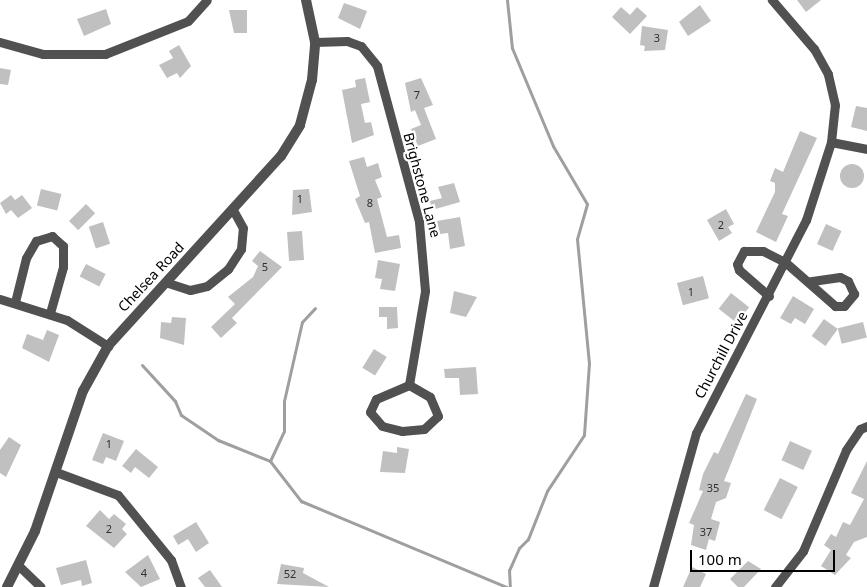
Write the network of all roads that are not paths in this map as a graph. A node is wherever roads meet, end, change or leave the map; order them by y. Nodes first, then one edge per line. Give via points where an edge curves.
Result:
1 (207, 0) edge
2 (306, 0) edge
3 (772, 0) edge
4 (0, 42) edge
5 (315, 42) junction
6 (831, 142) junction
7 (867, 149) edge
8 (233, 210) junction
9 (786, 262) junction
10 (810, 281) junction
11 (165, 282) junction
12 (769, 296) junction
13 (0, 299) edge
14 (15, 302) junction
15 (50, 313) junction
16 (108, 346) junction
17 (410, 385) junction
18 (867, 426) edge
19 (56, 472) junction
20 (19, 566) junction
21 (7, 587) edge
22 (40, 587) edge
23 (181, 587) edge
24 (653, 587) edge
25 (776, 587) edge

1 - 4 street via 188,21 105,54 43,54
2 - 5 street, Chelsea Road
3 - 6 street, Churchill Drive via 814,49 828,74 835,105
5 - 8 street, Chelsea Road via 312,80 300,125 282,156
5 - 17 street, Brighstone Lane via 347,41 361,46 377,66 424,248 422,329
6 - 7 street
6 - 9 street, Churchill Drive via 822,180
8 - 11 street, Chelsea Road
8 - 11 street via 243,228 241,249 228,269 206,286 190,290
9 - 10 street
9 - 12 street, Churchill Drive
9 - 12 street via 753,248 740,256 737,264 743,276
10 - 10 street via 835,306 844,306 854,294 848,281 840,277
11 - 16 street, Chelsea Road
12 - 24 street, Churchill Drive via 696,433
13 - 14 street
14 - 15 street
14 - 15 street via 26,258 36,240 52,236 63,246 63,267
15 - 16 street
16 - 19 street, Chelsea Road via 83,391
17 - 17 street via 376,400 370,412 382,426 402,431 424,429 438,416 430,397
18 - 25 street via 860,429 846,450 803,550
19 - 20 street, Chelsea Road
19 - 23 street via 118,495 171,560
20 - 21 street, Chelsea Road
20 - 22 street

